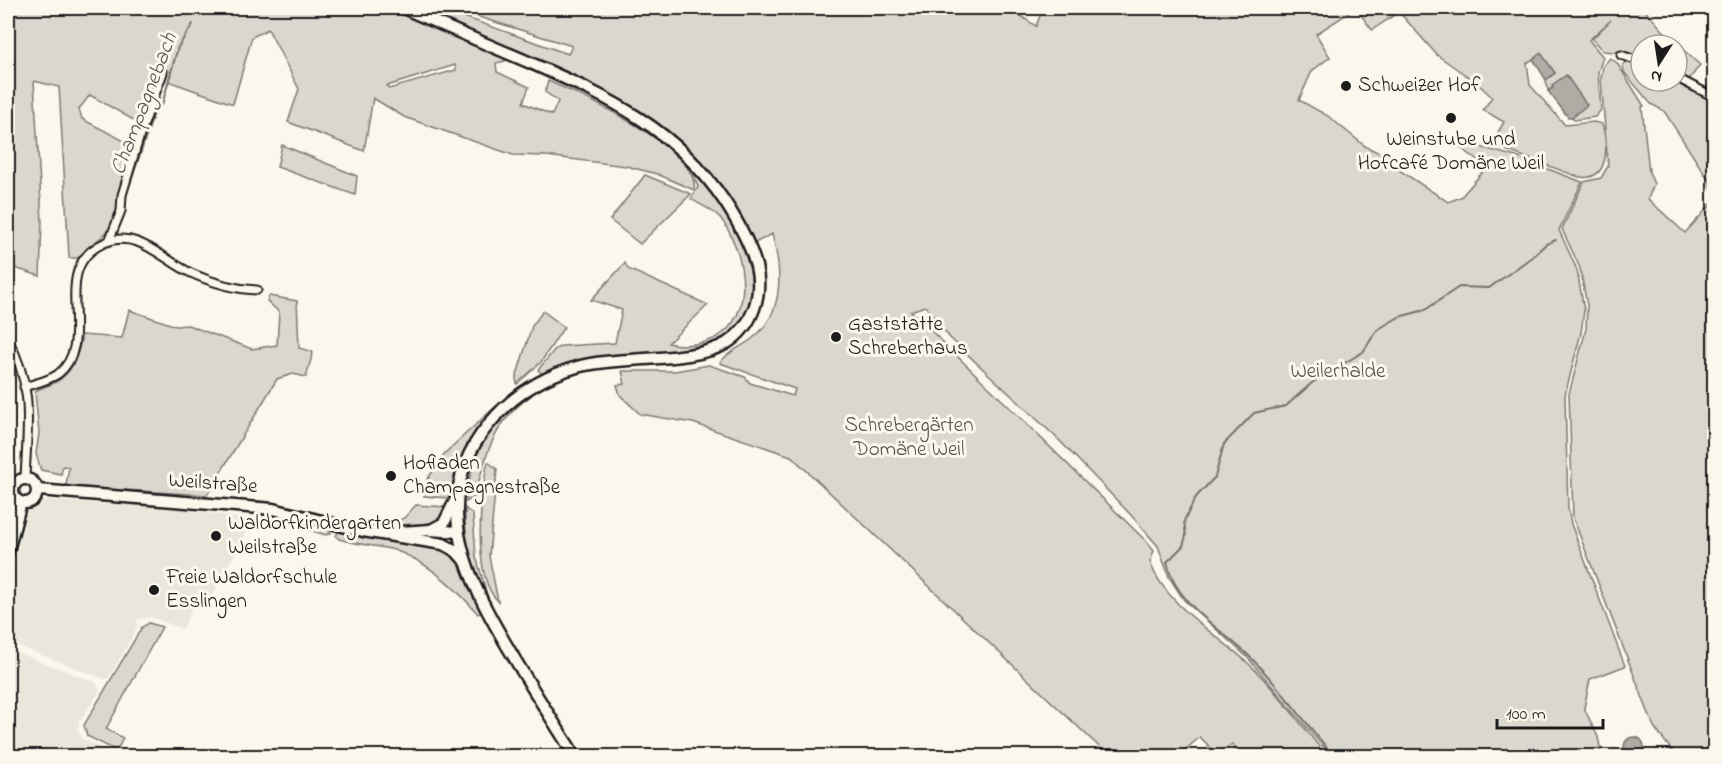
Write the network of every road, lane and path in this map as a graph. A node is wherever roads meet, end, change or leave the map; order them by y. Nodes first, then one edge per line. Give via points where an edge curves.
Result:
1 (403, 8) edge
2 (1621, 55) dead end
3 (1629, 58) edge
4 (163, 73) dead end
5 (1689, 84) edge
6 (1714, 97) edge
7 (109, 241) junction
8 (257, 290) dead end
9 (8, 339) edge
10 (24, 387) junction
11 (25, 478) junction
12 (11, 487) edge
13 (38, 490) junction
14 (21, 502) junction
15 (452, 516) junction
16 (430, 530) junction
17 (458, 532) junction
18 (382, 534) junction
19 (432, 542) junction
20 (8, 551) edge
21 (465, 560) junction
22 (575, 756) edge

1 - 15 main road via 597,93 659,131 720,194 748,243 758,276 758,295 749,319 738,333 718,347 692,354 588,364 549,377 521,393 476,442 465,466
2 - 3 street
4 - 7 street
5 - 6 street
7 - 8 street via 138,242 201,277 234,288
7 - 10 street via 89,252 78,270 74,288 76,330 66,366 53,377
9 - 10 street
10 - 11 street via 30,430
11 - 12 main road
11 - 13 main road via 34,482
12 - 14 main road
13 - 14 main road via 32,501
13 - 18 main road, Weilstraße via 266,508
14 - 20 main road
15 - 16 main road
15 - 17 main road
16 - 17 main road, Weilstraße
16 - 18 main road, Weilstraße
17 - 19 main road
17 - 21 main road
18 - 19 main road, Weilstraße
19 - 21 main road, Weilstraße via 452,548
21 - 22 main road via 492,620

